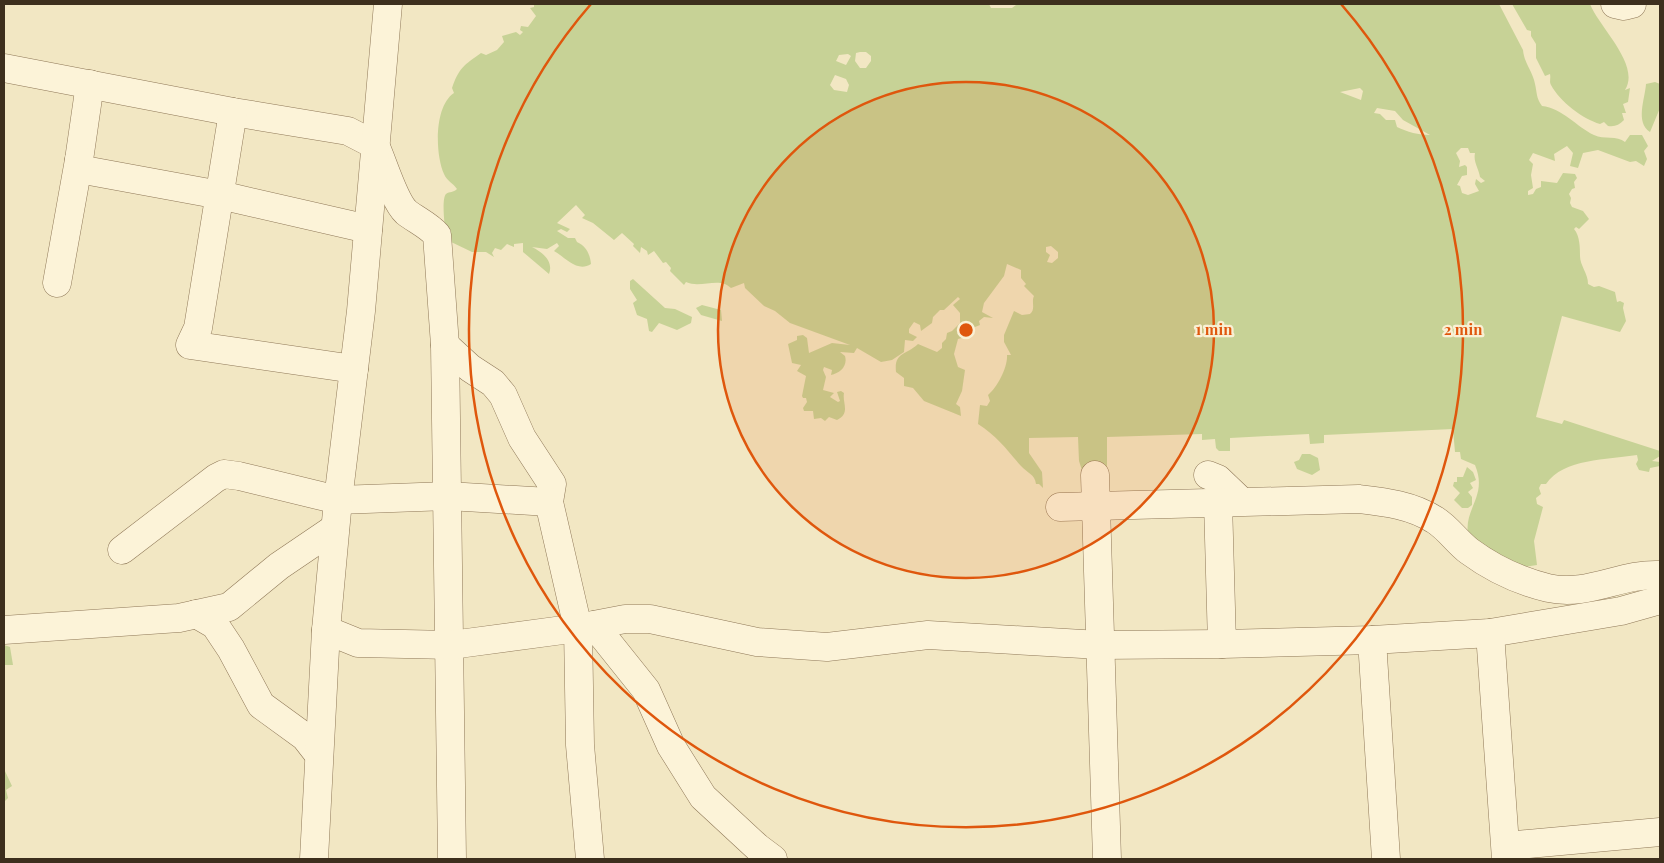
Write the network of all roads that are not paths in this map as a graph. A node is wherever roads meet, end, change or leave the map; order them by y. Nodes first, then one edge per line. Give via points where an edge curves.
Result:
1 (388, 4) edge
2 (1615, 4) edge
3 (1632, 4) edge
4 (4, 68) edge
5 (90, 84) junction
6 (233, 112) junction
7 (375, 145) junction
8 (79, 170) junction
9 (220, 195) junction
10 (368, 229) junction
11 (57, 283) dead end
12 (445, 345) junction
13 (354, 369) junction
14 (1095, 475) dead end
15 (1208, 475) dead end
16 (448, 496) junction
17 (338, 500) junction
18 (1229, 501) junction
19 (549, 502) junction
20 (1096, 506) junction
21 (1060, 507) dead end
22 (336, 528) junction
23 (122, 550) dead end
24 (1660, 575) edge
25 (1660, 600) edge
26 (196, 614) junction
27 (586, 627) junction
28 (4, 630) edge
29 (326, 630) junction
30 (1490, 633) junction
31 (1372, 640) junction
32 (1222, 644) junction
33 (451, 645) junction
34 (1100, 645) junction
35 (319, 755) junction
36 (1660, 832) edge
37 (1591, 849) edge
38 (1506, 853) edge
39 (314, 859) edge
40 (452, 859) edge
41 (590, 859) edge
42 (774, 859) edge
43 (1107, 859) edge
44 (1386, 859) edge

1 - 7 street
2 - 3 street
4 - 5 street
5 - 6 street
5 - 8 street
6 - 7 street via 348,131
6 - 9 street
7 - 10 street
7 - 12 street via 396,198 406,211 426,223 437,235
8 - 9 street
8 - 11 street
9 - 10 street
9 - 13 street via 198,328 190,345
10 - 13 street
12 - 16 street
12 - 19 street via 470,368 493,382 503,395 522,438 548,476 552,492
13 - 17 street
14 - 20 street
15 - 18 street via 1218,479
16 - 17 street
16 - 19 street
16 - 33 street
17 - 22 street
17 - 23 street via 224,474
18 - 20 street
18 - 24 street via 1359,499 1402,505 1436,520 1468,550 1502,572 1549,588 1584,590 1631,577
18 - 32 street
19 - 27 street
20 - 21 street
20 - 34 street
22 - 26 street via 279,566 230,607
22 - 29 street
25 - 30 street via 1622,610
26 - 28 street via 180,618
26 - 35 street via 215,625 261,705 304,736
27 - 33 street
27 - 34 street via 625,619 650,619 757,642 827,647 928,635
27 - 41 street via 580,745
27 - 42 street via 646,690 671,746 704,797
29 - 33 street via 358,643
29 - 35 street
30 - 31 street
30 - 38 street
31 - 32 street
31 - 44 street
32 - 34 street
33 - 40 street
34 - 43 street
35 - 39 street
36 - 37 street
37 - 38 street

